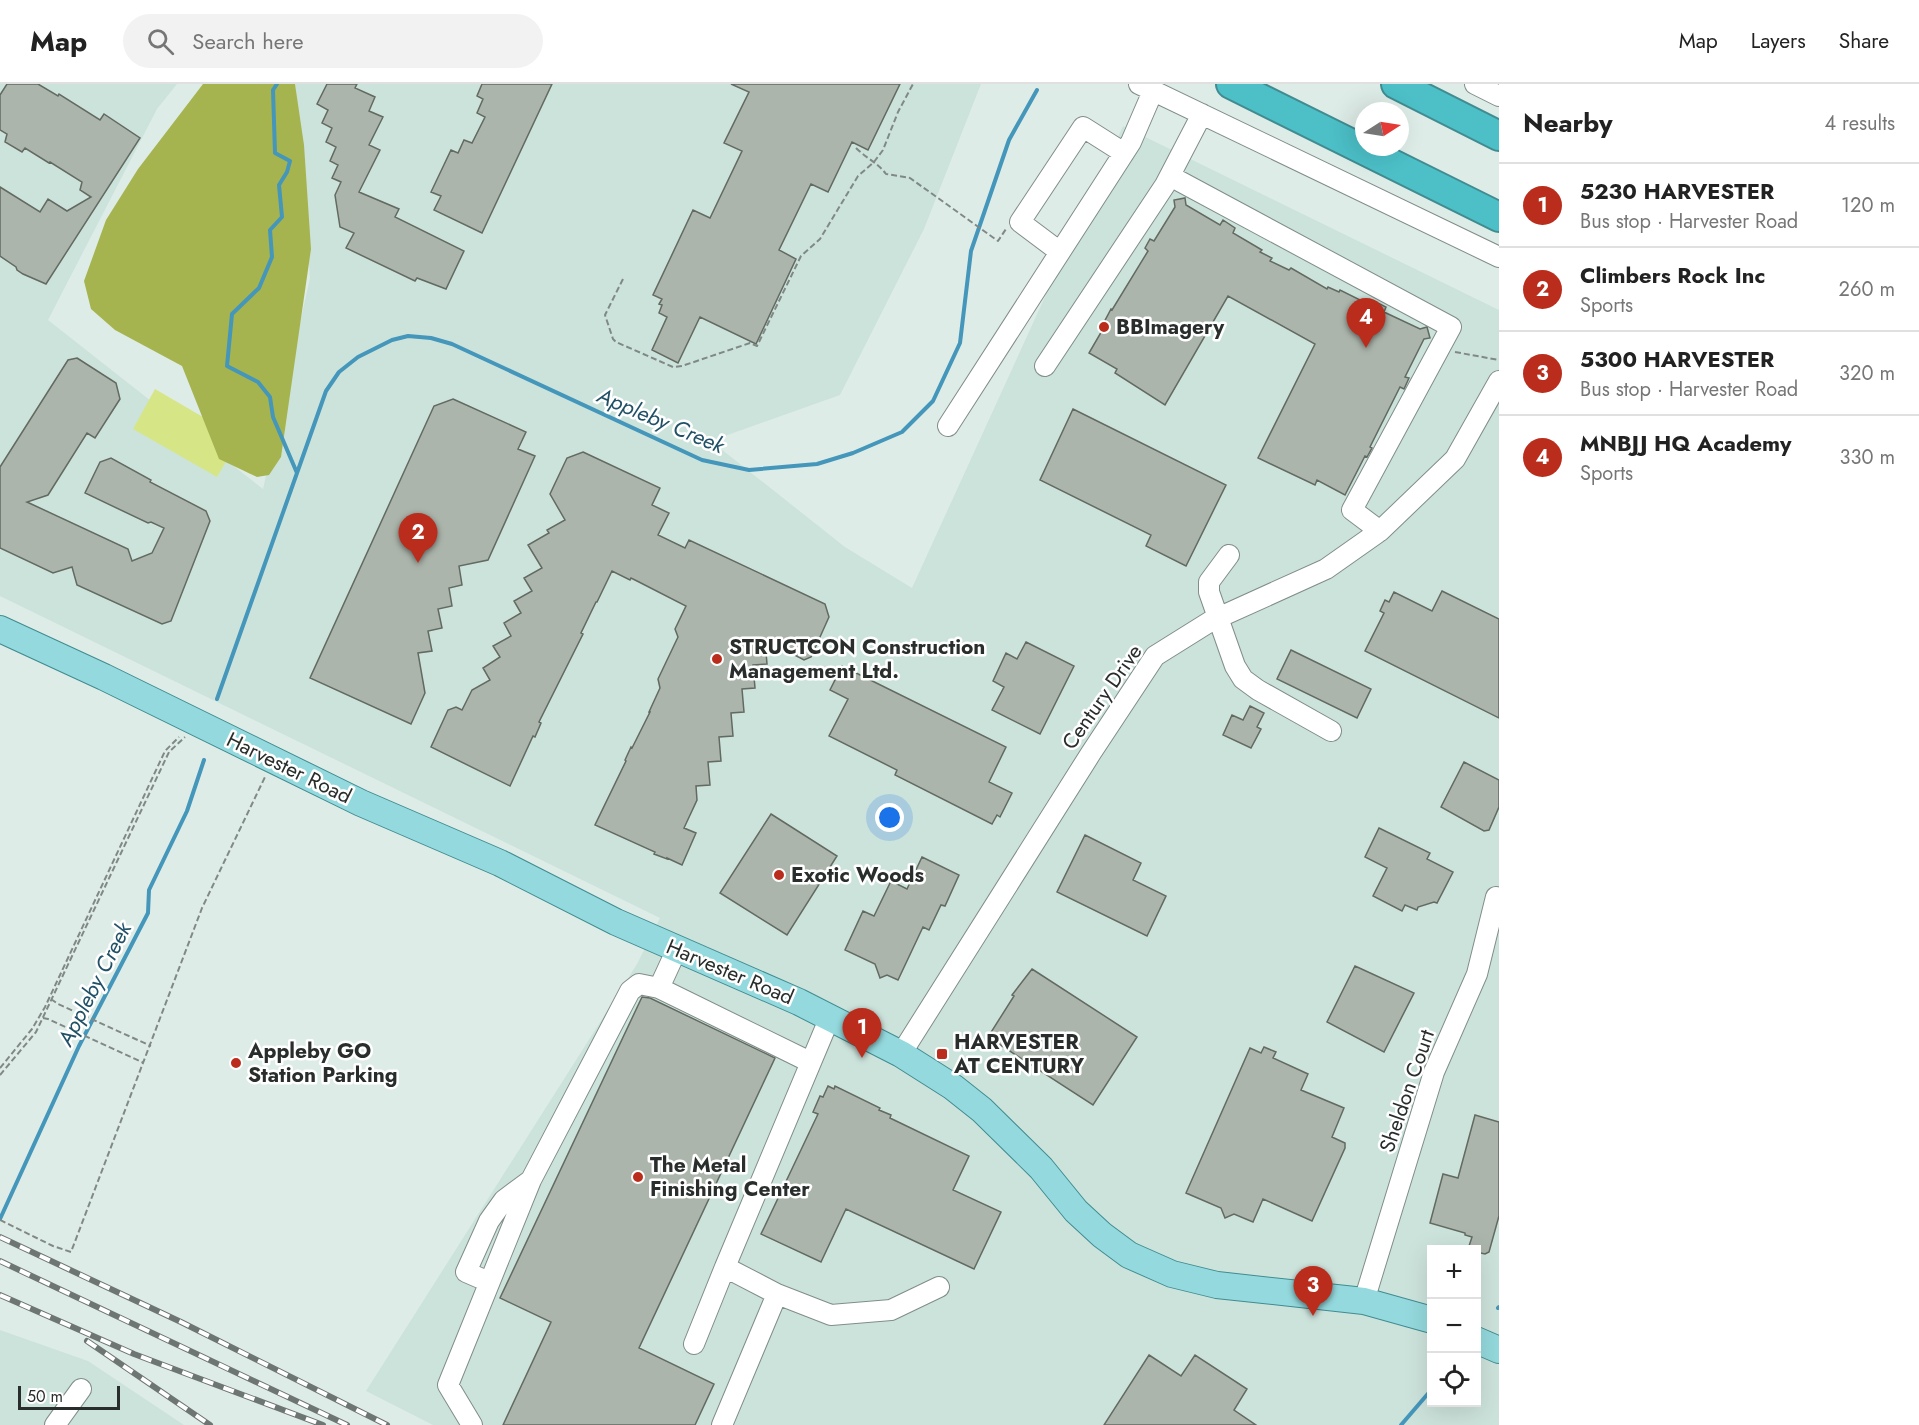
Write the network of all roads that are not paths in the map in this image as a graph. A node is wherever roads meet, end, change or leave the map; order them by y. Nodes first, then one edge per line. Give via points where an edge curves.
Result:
1 (1231, 84) edge
2 (1396, 84) edge
3 (1475, 84) edge
4 (1146, 87) edge
5 (1499, 96) edge
6 (1202, 114) junction
7 (1499, 136) edge
8 (1124, 153) junction
9 (1170, 176) junction
10 (1499, 217) edge
11 (1060, 252) junction
12 (1499, 257) edge
13 (1046, 366) dead end
14 (1499, 381) edge
15 (948, 426) dead end
16 (1380, 531) junction
17 (1229, 555) dead end
18 (1217, 618) junction
19 (0, 629) edge
20 (1331, 731) dead end
21 (1496, 897) dead end
22 (677, 949) junction
23 (658, 988) junction
24 (830, 1017) junction
25 (901, 1054) junction
26 (810, 1062) junction
27 (724, 1267) junction
28 (939, 1287) dead end
29 (777, 1294) junction
30 (1364, 1301) junction
31 (1427, 1319) edge
32 (1481, 1342) edge
33 (694, 1344) dead end
34 (1499, 1350) edge
35 (81, 1389) dead end
36 (55, 1425) edge
37 (472, 1425) edge
38 (722, 1425) edge

1 - 10 highway
2 - 7 highway
3 - 5 street
4 - 6 street
4 - 8 street via 1131,142
6 - 9 street
6 - 12 street
8 - 11 street
8 - 11 street via 1083,127 1020,222
9 - 13 street
9 - 16 street via 1450,327 1352,510
11 - 15 street
14 - 16 street, Century Drive via 1455,459
16 - 18 street, Century Drive via 1326,569
17 - 18 street via 1209,582
18 - 20 street via 1243,679
18 - 25 street, Century Drive via 1155,656
19 - 22 main road, Harvester Road via 361,803 500,863
21 - 30 street, Sheldon Court via 1477,974 1434,1072
22 - 23 street
22 - 24 main road, Harvester Road
23 - 26 street
23 - 37 street via 639,984 630,991 531,1180 448,1384
24 - 25 main road, Harvester Road
24 - 26 street
25 - 30 main road, Harvester Road via 989,1117 1041,1168 1076,1211 1129,1255 1172,1274 1217,1285
26 - 27 street
27 - 29 street
27 - 33 street
28 - 29 street via 891,1310 831,1315
29 - 38 street
30 - 31 main road, Harvester Road
32 - 34 main road
35 - 36 street

